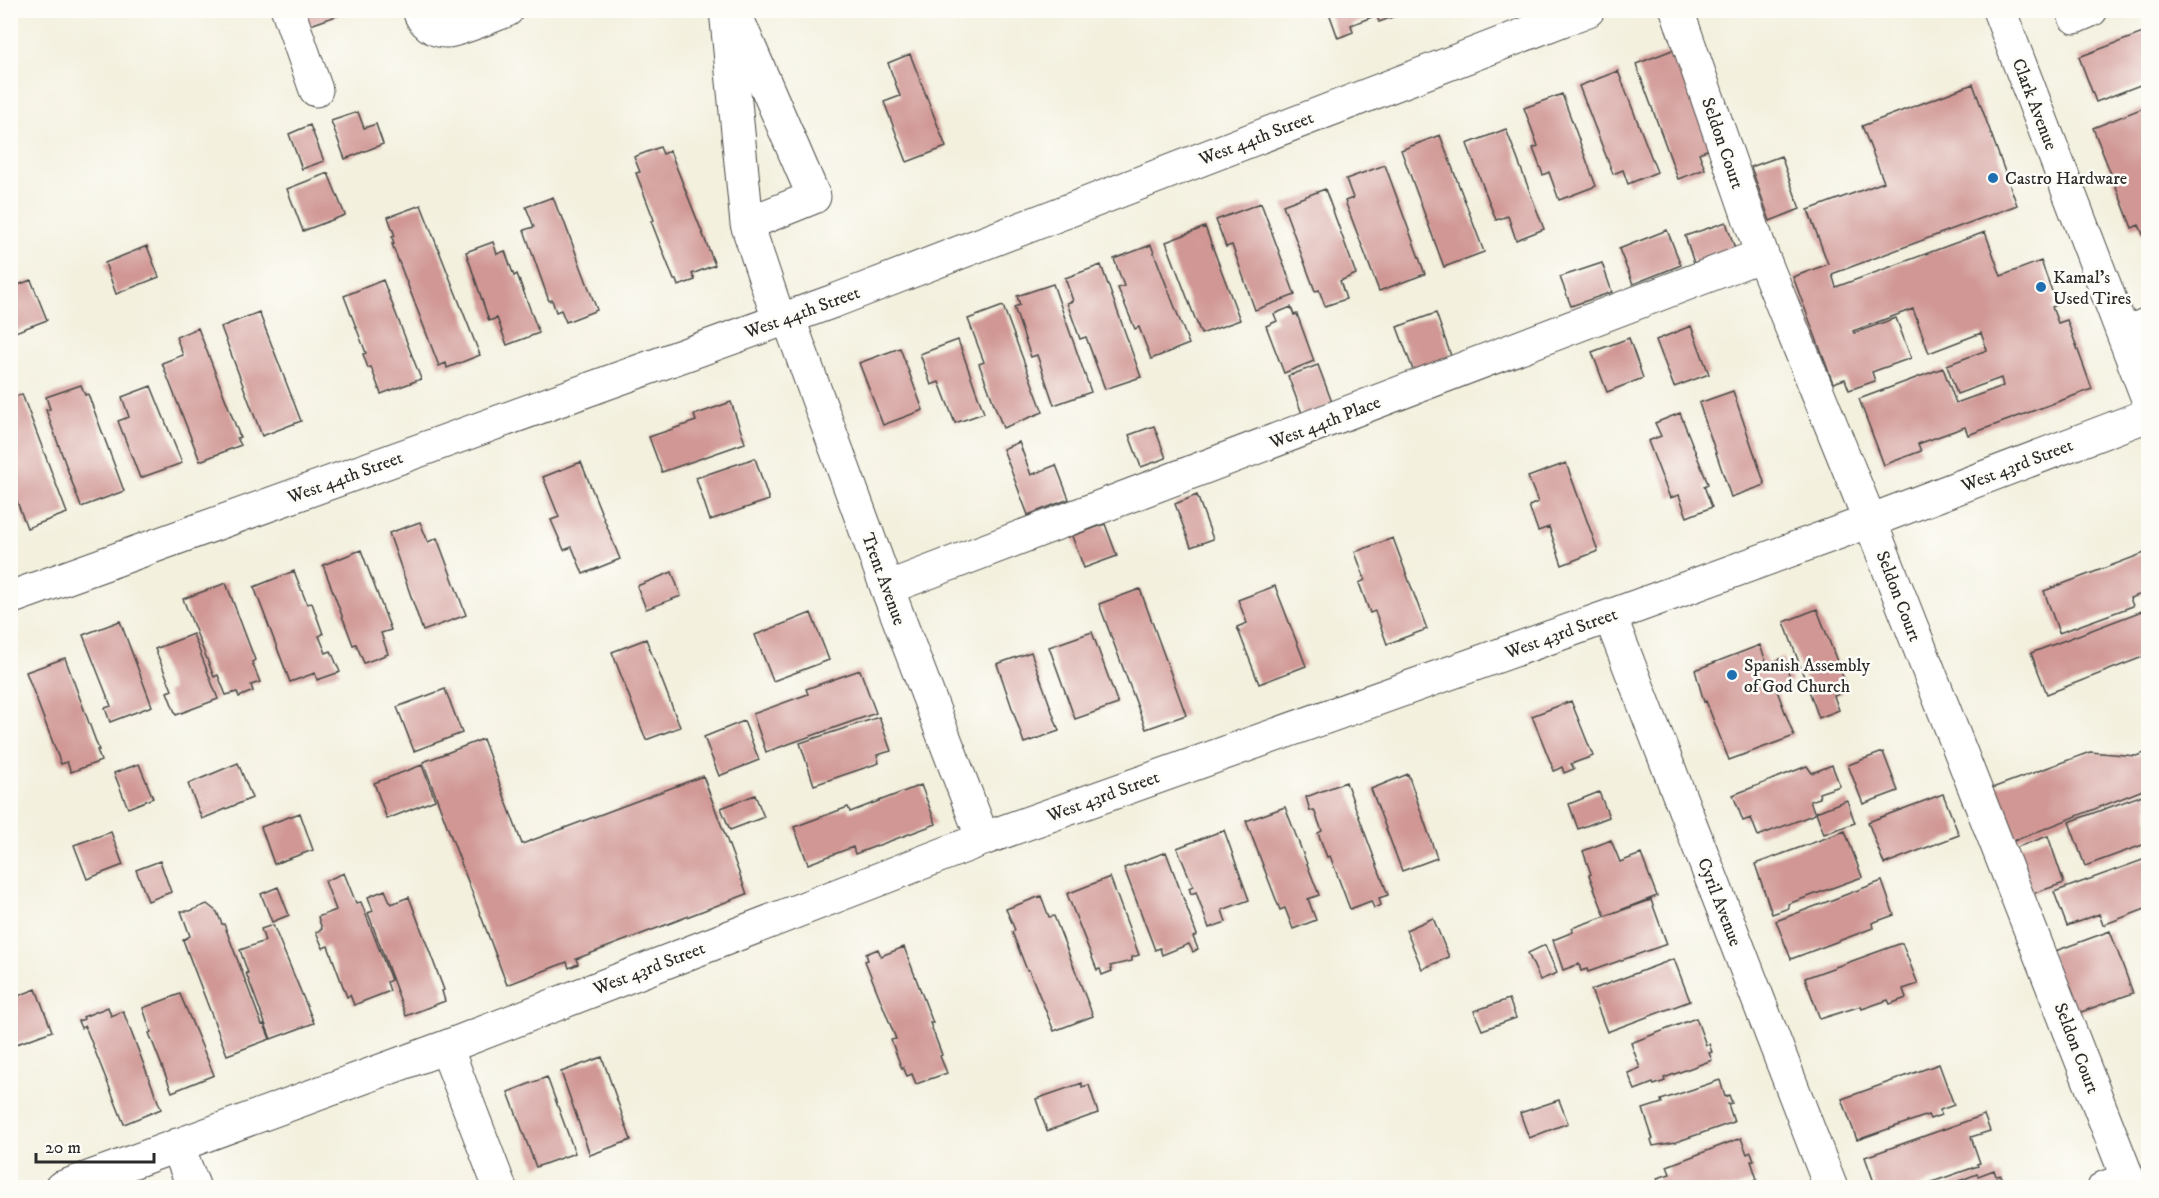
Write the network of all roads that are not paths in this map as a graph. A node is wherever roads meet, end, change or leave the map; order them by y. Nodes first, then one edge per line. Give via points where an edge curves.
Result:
1 (288, 10) edge
2 (419, 10) edge
3 (507, 10) edge
4 (726, 10) edge
5 (734, 10) edge
6 (1677, 10) edge
7 (1999, 10) edge
8 (2073, 10) edge
9 (2091, 10) edge
10 (1587, 11) edge
11 (315, 90) dead end
12 (747, 224) junction
13 (1762, 255) junction
14 (783, 319) junction
15 (2136, 329) edge
16 (2148, 399) edge
17 (2148, 415) edge
18 (1870, 521) junction
19 (887, 588) junction
20 (10, 598) edge
21 (1610, 616) junction
22 (983, 839) junction
23 (446, 1047) junction
24 (177, 1145) junction
25 (2116, 1183) edge
26 (61, 1188) edge
27 (194, 1188) edge
28 (500, 1188) edge
29 (1831, 1188) edge

1 - 11 street
2 - 3 street via 421,18 432,27 448,31
4 - 12 street, Trent Avenue
5 - 12 street via 814,197
6 - 13 street, Seldon Court
7 - 15 street, Clark Avenue
8 - 9 street via 2075,17
10 - 14 street, West 44th Street
12 - 14 street, Trent Avenue
13 - 18 street, Seldon Court
13 - 19 street, West 44th Place
14 - 19 street, Trent Avenue
14 - 20 street, West 44th Street
15 - 16 street, Clark Avenue
17 - 18 street, West 43rd Street
18 - 21 street, West 43rd Street
18 - 25 street, Seldon Court
19 - 22 street, Trent Avenue
21 - 22 street, West 43rd Street
21 - 29 street, Cyril Avenue
22 - 23 street, West 43rd Street
23 - 24 street, West 43rd Street
23 - 28 street
24 - 26 street, West 43rd Street
24 - 27 street

